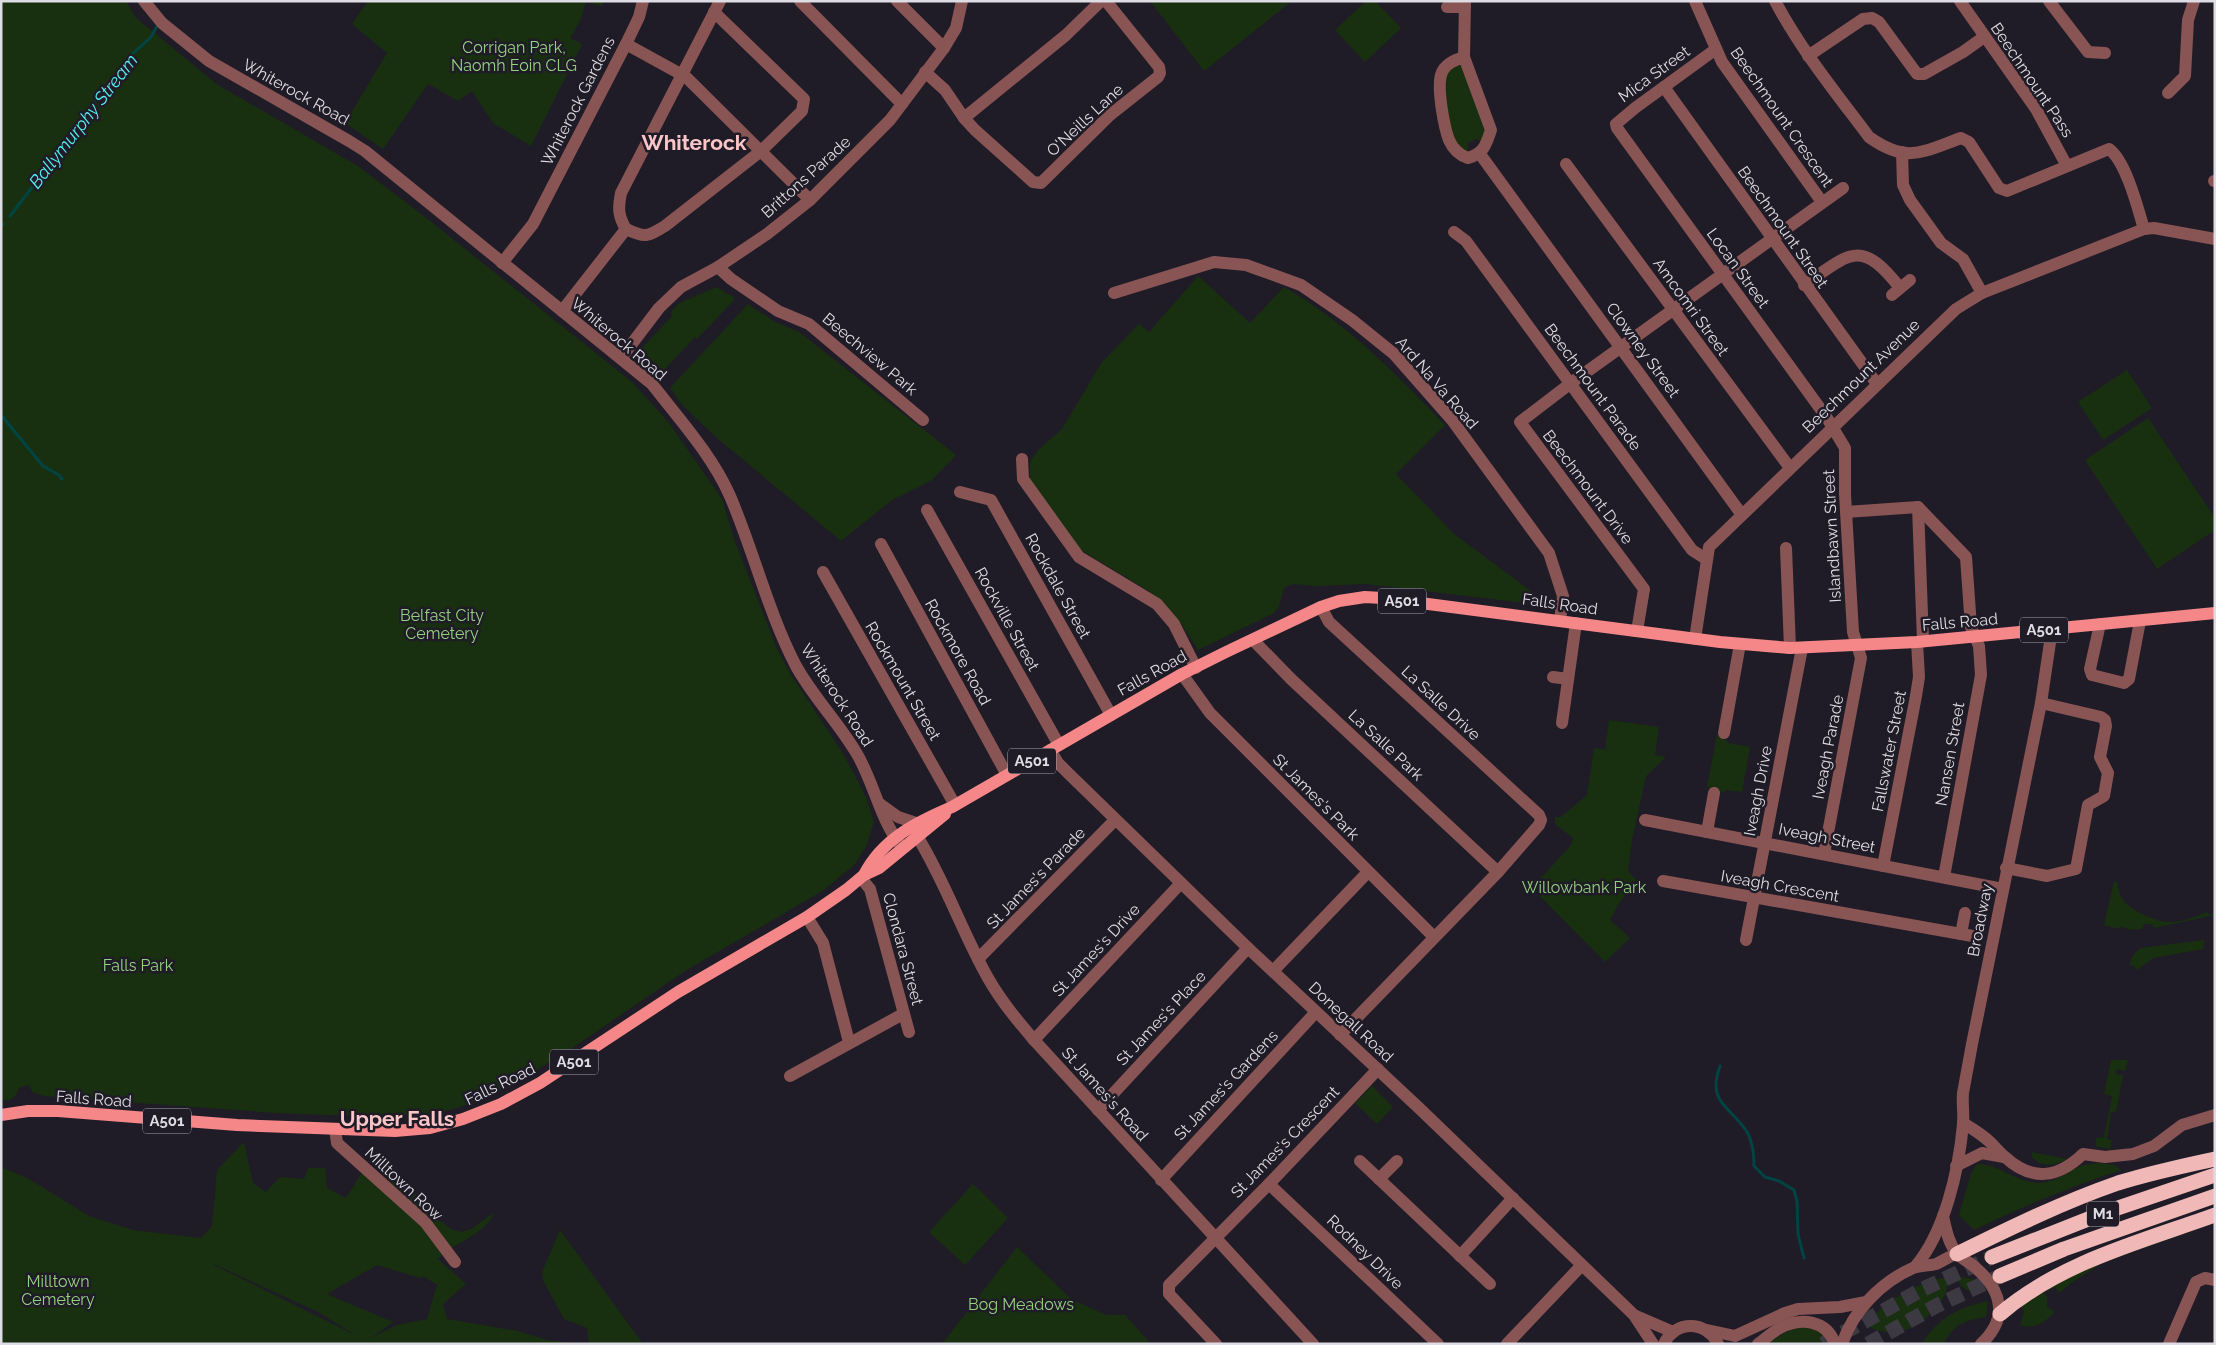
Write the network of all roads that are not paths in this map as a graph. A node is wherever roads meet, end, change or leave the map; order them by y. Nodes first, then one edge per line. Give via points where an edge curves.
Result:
1 (144, 1) edge
2 (643, 1) edge
3 (800, 1) edge
4 (898, 1) edge
5 (1104, 1) edge
6 (1694, 1) edge
7 (1775, 1) edge
8 (1960, 1) edge
9 (2194, 1) edge
10 (2052, 2) edge
11 (1465, 4) edge
12 (962, 6) edge
13 (717, 7) edge
14 (1447, 7) dead end
15 (1984, 36) junction
16 (626, 44) junction
17 (944, 48) junction
18 (1716, 49) junction
19 (2105, 54) dead end
20 (1808, 56) junction
21 (1464, 57) junction
22 (925, 72) junction
23 (683, 74) junction
24 (1664, 88) junction
25 (2168, 93) dead end
26 (902, 104) junction
27 (964, 118) junction
28 (1617, 128) joint
29 (762, 151) junction
30 (1902, 152) junction
31 (1480, 154) junction
32 (1566, 164) dead end
33 (2067, 166) junction
34 (1842, 188) dead end
35 (810, 200) junction
36 (1822, 202) junction
37 (626, 229) junction
38 (2144, 229) junction
39 (1454, 232) dead end
40 (1772, 239) junction
41 (2215, 239) edge
42 (502, 263) junction
43 (718, 267) junction
44 (1722, 274) junction
45 (1804, 285) junction
46 (1901, 288) dead end
47 (1114, 293) dead end
48 (1982, 293) junction
49 (1674, 310) junction
50 (562, 311) junction
51 (1620, 347) junction
52 (621, 358) junction
53 (1570, 383) junction
54 (1877, 384) junction
55 (923, 420) dead end
56 (1832, 427) junction
57 (1022, 459) dead end
58 (1790, 468) junction
59 (960, 492) dead end
60 (1918, 507) junction
61 (927, 510) dead end
62 (1846, 512) junction
63 (1742, 515) junction
64 (881, 544) dead end
65 (1786, 548) dead end
66 (1706, 559) junction
67 (823, 572) dead end
68 (1321, 607) junction
69 (2215, 612) edge
70 (1560, 621) junction
71 (2140, 621) junction
72 (1576, 623) junction
73 (2100, 624) junction
74 (2052, 629) junction
75 (1637, 631) junction
76 (1975, 636) junction
77 (1695, 638) junction
78 (1253, 640) junction
79 (1920, 642) junction
80 (1740, 644) junction
81 (1857, 646) junction
82 (1796, 648) junction
83 (1196, 668) junction
84 (1182, 674) junction
85 (1553, 677) dead end
86 (1568, 679) junction
87 (2041, 703) junction
88 (1111, 715) junction
89 (1562, 723) dead end
90 (1724, 733) dead end
91 (1055, 748) junction
92 (1007, 775) junction
93 (1714, 793) dead end
94 (880, 804) junction
95 (954, 806) junction
96 (1116, 820) junction
97 (1645, 820) dead end
98 (916, 823) junction
99 (1707, 832) junction
100 (917, 836) junction
101 (899, 843) junction
102 (1764, 843) junction
103 (1824, 854) junction
104 (1883, 866) junction
105 (2006, 868) junction
106 (1368, 872) junction
107 (1498, 872) junction
108 (862, 876) junction
109 (1944, 877) junction
110 (1663, 881) dead end
111 (1181, 883) junction
112 (2002, 889) junction
113 (1754, 898) junction
114 (1965, 913) dead end
115 (807, 917) junction
116 (1961, 934) junction
117 (1434, 937) junction
118 (1978, 937) dead end
119 (1746, 940) dead end
120 (1248, 948) junction
121 (978, 958) junction
122 (1273, 971) junction
123 (1316, 1012) junction
124 (903, 1014) junction
125 (908, 1032) dead end
126 (1340, 1035) junction
127 (1034, 1040) junction
128 (849, 1042) junction
129 (1378, 1069) junction
130 (790, 1076) dead end
131 (1098, 1110) junction
132 (1, 1114) edge
133 (2215, 1116) edge
134 (1963, 1123) junction
135 (336, 1129) junction
136 (2004, 1157) junction
137 (2215, 1159) edge
138 (1397, 1160) dead end
139 (1360, 1161) dead end
140 (1956, 1166) junction
141 (2215, 1175) edge
142 (1379, 1179) junction
143 (1161, 1180) junction
144 (1270, 1184) junction
145 (2215, 1196) edge
146 (1513, 1198) junction
147 (2215, 1215) edge
148 (1943, 1216) junction
149 (1216, 1238) junction
150 (1957, 1254) junction
151 (1460, 1256) junction
152 (1992, 1257) tunnel mouth
153 (455, 1262) dead end
154 (1582, 1265) junction
155 (1915, 1267) junction
156 (2000, 1276) tunnel mouth
157 (2210, 1279) edge
158 (1490, 1284) dead end
159 (1866, 1302) junction
160 (1634, 1315) junction
161 (1999, 1316) junction
162 (1706, 1330) junction
163 (1673, 1332) junction
164 (1985, 1341) edge
165 (1216, 1344) edge
166 (1313, 1344) edge
167 (1438, 1344) edge
168 (1507, 1344) edge
169 (1653, 1344) edge
170 (1664, 1344) edge
171 (1718, 1344) edge
172 (1758, 1344) edge
173 (1836, 1344) edge
174 (1842, 1344) edge
175 (2169, 1344) edge

1 - 42 street, Whiterock Road via 162,23 209,61 357,146
2 - 16 street, Whiterock Gardens
3 - 26 street
4 - 17 street
5 - 27 street, O'Neills Lane
5 - 27 street, O'Neills Lane via 1159,67 1160,73 1110,115 1041,183 1033,182
6 - 18 street, Beechmount Crescent
7 - 20 street
8 - 15 street, Beechmount Pass
9 - 25 street via 2188,20 2185,76
10 - 19 street via 2088,52
11 - 14 street
11 - 21 street
12 - 17 street, Brittons Parade via 956,28
13 - 23 street
13 - 29 street via 804,98 802,111
15 - 20 street via 1924,74 1917,74 1872,18 1863,19
15 - 33 street, Beechmount Pass via 2036,109
16 - 23 street
16 - 42 street, Whiterock Gardens via 533,224
17 - 22 street, Brittons Parade
18 - 24 street, Mica Street
18 - 36 street, Beechmount Crescent
20 - 30 street via 1869,137
21 - 31 street via 1491,130
21 - 31 street via 1449,63 1441,75 1444,114 1449,140 1456,152 1468,158
22 - 26 street, Brittons Parade
22 - 27 street, O'Neills Lane via 945,90
23 - 29 street
23 - 37 street via 621,193 618,210
24 - 28 street, Mica Street via 1619,120
24 - 40 street, Beechmount Street
26 - 35 street, Brittons Parade
28 - 44 street, Locan Street
29 - 35 street
29 - 37 street via 650,236 640,236
30 - 33 street via 1923,153 1961,138 1969,142 1999,188 2007,191
30 - 48 street via 1903,185 1910,200 1941,243 1963,259
31 - 51 street, Clowney Street
32 - 49 street, Amcomri Street
33 - 38 street via 2109,149 2116,154 2136,200
34 - 36 street
35 - 43 street, Brittons Parade via 768,234
36 - 40 street
37 - 50 street
38 - 41 street
38 - 48 street, Beechmount Avenue
39 - 53 street, Beechmount Parade via 1466,241
40 - 44 street
40 - 45 street, Beechmount Street
42 - 50 street, Whiterock Road
43 - 52 street, Brittons Parade via 681,287 659,308
43 - 55 street, Beechview Park via 778,311 810,324
44 - 49 street
44 - 56 street, Locan Street
45 - 46 street via 1838,261 1855,254 1872,259
45 - 54 street, Beechmount Street
47 - 70 street, Ard Na Va Road via 1214,262 1246,264 1302,286 1352,320 1394,354 1452,420 1549,553 1563,596
48 - 54 street, Beechmount Avenue via 1956,308
49 - 51 street
49 - 58 street, Amcomri Street
50 - 52 street, Whiterock Road
51 - 53 street
51 - 63 street, Clowney Street
52 - 94 street, Whiterock Road via 652,384 719,474 797,668 857,754
53 - 66 street, Beechmount Parade via 1692,550
53 - 75 street, Beechmount Drive via 1520,422 1644,589
54 - 56 street, Beechmount Avenue
56 - 58 street, Beechmount Avenue
56 - 62 street, Islandbawn Street via 1845,448
57 - 83 street via 1023,479 1079,557 1157,604 1174,624
58 - 63 street, Beechmount Avenue
59 - 88 street, Rockdale Street via 991,500
60 - 62 street
60 - 76 street, Nansen Street via 1966,558 1970,627
60 - 79 street, Fallswater Street
61 - 91 street, Rockville Street
62 - 81 street, Islandbawn Street via 1853,632
63 - 66 street, Beechmount Avenue via 1709,547
64 - 92 street, Rockmore Road
65 - 82 street, Iveagh Drive
66 - 77 street, Beechmount Avenue
67 - 95 street, Rockmount Street
68 - 70 main road, Falls Road / A501 via 1365,597
68 - 78 main road, Falls Road / A501
68 - 107 street, La Salle Drive via 1329,622 1539,815 1539,825
69 - 71 main road, Falls Road / A501
70 - 72 main road, Falls Road / A501
71 - 73 main road, Falls Road / A501
71 - 73 street via 2129,679 2124,683 2092,676 2090,669
72 - 75 main road, Falls Road / A501
72 - 86 street
73 - 74 main road, Falls Road / A501
74 - 76 main road, Falls Road / A501
74 - 87 street, Broadway
75 - 77 main road, Falls Road / A501
76 - 79 main road, Falls Road / A501
76 - 109 street, Nansen Street via 1981,675
77 - 80 main road, Falls Road / A501
78 - 83 main road, Falls Road / A501
78 - 107 street, La Salle Park
79 - 81 main road, Falls Road / A501
79 - 104 street, Fallswater Street via 1916,696
80 - 82 main road, Falls Road / A501
80 - 90 street
81 - 82 main road, Falls Road / A501
81 - 103 street, Iveagh Parade via 1861,658
82 - 102 street, Iveagh Drive
83 - 84 main road, Falls Road / A501
84 - 88 main road, Falls Road / A501
84 - 106 street, St James's Park via 1210,713
85 - 86 street
86 - 89 street
87 - 105 street, Broadway
87 - 105 street via 2101,716 2105,720 2100,757 2108,772 2104,796 2088,805 2076,869 2047,876
88 - 91 main road, Falls Road / A501
91 - 92 main road, Falls Road / A501
91 - 96 street, Donegall Road via 1058,763
92 - 95 main road, Falls Road / A501
93 - 99 street
94 - 98 street via 898,817
94 - 101 street, Whiterock Road
95 - 98 main road, Falls Road / A501
95 - 100 main road, Falls Road / A501
96 - 111 street, Donegall Road
96 - 121 street, St James's Parade
97 - 99 street, Iveagh Street
98 - 101 main road, Falls Road / A501
99 - 102 street, Iveagh Street
100 - 101 main road, Falls Road / A501
100 - 121 street, St James's Road
101 - 108 main road, Falls Road / A501 via 879,868
102 - 103 street, Iveagh Street
102 - 113 street, Iveagh Drive
103 - 104 street, Iveagh Street
104 - 109 street, Iveagh Street
105 - 112 street, Broadway
106 - 117 street, St James's Park
106 - 122 street
107 - 117 street
108 - 115 main road, Falls Road / A501
108 - 124 street, Clondara Street via 870,889
109 - 112 street, Iveagh Street
110 - 113 street, Iveagh Crescent
111 - 120 street, Donegall Road
111 - 127 street, St James's Drive
112 - 134 street, Broadway via 1963,1094
113 - 116 street, Iveagh Crescent
113 - 119 street, Iveagh Drive
114 - 116 street
115 - 128 street via 823,943
115 - 135 main road, Falls Road / A501 via 678,992 540,1083 492,1108 430,1128 395,1131
116 - 118 street, Iveagh Crescent
117 - 126 street
120 - 122 street, Donegall Road
120 - 131 street, St James's Place
121 - 127 street, St James's Road via 1003,1002
122 - 123 street, Donegall Road
123 - 126 street, Donegall Road
123 - 143 street, St James's Gardens
124 - 125 street, Clondara Street
124 - 128 street
126 - 129 street, Donegall Road
127 - 131 street, St James's Road
128 - 130 street
129 - 144 street, St James's Crescent
129 - 146 street, Donegall Road
131 - 143 street, St James's Road
132 - 135 main road, Falls Road / A501 via 58,1112
133 - 136 street via 2182,1125 2144,1150 2119,1156 2083,1154 2072,1164 2048,1174 2020,1169
134 - 136 street
134 - 140 street, Broadway
135 - 153 street, Milltown Row via 336,1143 425,1222
136 - 140 street via 1982,1153
137 - 150 highway via 2118,1184 2064,1204
138 - 142 street
139 - 142 street
140 - 148 street, Broadway
141 - 152 highway, M1 via 2087,1219
142 - 151 street
143 - 149 street, St James's Road
144 - 149 street, St James's Crescent
144 - 167 street, Rodney Drive
145 - 156 highway, M1 via 2064,1249
146 - 151 street
146 - 154 street, Donegall Road
147 - 161 highway via 2069,1268 2028,1291
148 - 150 street, Broadway via 1950,1243
148 - 155 street, Broadway via 1931,1247
149 - 165 street, St James's Crescent via 1169,1285 1169,1294
149 - 166 street, St James's Road
150 - 155 street via 1937,1263
150 - 161 street via 1992,1285 1998,1297
151 - 158 street
154 - 160 street, Donegall Road
154 - 168 street
155 - 159 street
157 - 175 street via 2196,1282
159 - 162 street via 1798,1309 1735,1336
159 - 174 street via 1848,1328
160 - 163 street, Donegall Road
160 - 169 street, Donegall Road
161 - 164 street
162 - 163 street via 1690,1325
162 - 171 street
163 - 170 street
172 - 173 street via 1780,1328 1811,1322 1827,1328

